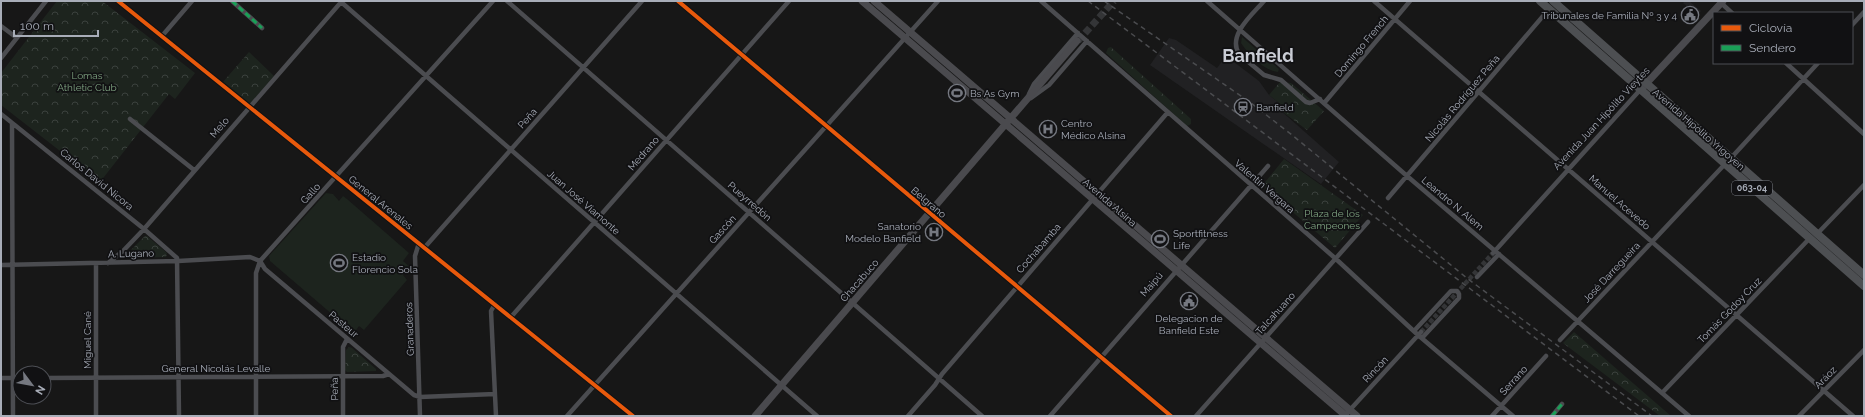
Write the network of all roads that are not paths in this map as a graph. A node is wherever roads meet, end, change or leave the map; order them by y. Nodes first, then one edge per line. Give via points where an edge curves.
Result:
1 (46, 1) edge
2 (118, 1) edge
3 (192, 1) edge
4 (232, 1) edge
5 (341, 1) edge
6 (493, 1) edge
7 (506, 1) edge
8 (642, 1) edge
9 (678, 1) edge
10 (789, 1) edge
11 (862, 1) edge
12 (874, 1) edge
13 (938, 1) edge
14 (1041, 1) edge
15 (1207, 1) edge
16 (1264, 1) edge
17 (1374, 1) edge
18 (1410, 1) edge
19 (1540, 1) edge
20 (1555, 1) edge
21 (1721, 2) edge
22 (1549, 9) junction
23 (1731, 12) edge
24 (1864, 12) edge
25 (1395, 19) junction
26 (1853, 24) edge
27 (1, 26) edge
28 (262, 28) dead end
29 (1240, 30) junction
30 (910, 32) junction
31 (1078, 34) junction
32 (162, 36) junction
33 (16, 38) junction
34 (904, 38) junction
35 (1077, 41) tunnel mouth
36 (1087, 41) junction
37 (741, 54) junction
38 (1, 58) edge
39 (1787, 64) edge
40 (1817, 64) edge
41 (584, 68) junction
42 (427, 76) junction
43 (1804, 79) junction
44 (1646, 84) junction
45 (1640, 90) junction
46 (1478, 92) junction
47 (1323, 100) junction
48 (1025, 103) junction
49 (249, 106) junction
50 (1168, 112) junction
51 (1, 114) edge
52 (130, 119) dead end
53 (1011, 119) junction
54 (12, 123) junction
55 (826, 125) junction
56 (1005, 125) junction
57 (1864, 134) edge
58 (666, 140) junction
59 (512, 150) junction
60 (1731, 158) junction
61 (1725, 164) junction
62 (1268, 166) dead end
63 (1568, 169) junction
64 (194, 170) junction
65 (337, 176) junction
66 (1407, 176) junction
67 (1864, 185) edge
68 (1251, 186) junction
69 (1094, 196) junction
70 (1388, 198) dead end
71 (749, 212) junction
72 (930, 213) junction
73 (1368, 222) dead end
74 (594, 223) junction
75 (144, 229) junction
76 (1818, 234) junction
77 (1809, 239) junction
78 (1652, 241) junction
79 (419, 243) junction
80 (425, 247) junction
81 (1496, 253) junction
82 (1336, 259) junction
83 (178, 261) junction
84 (260, 261) junction
85 (96, 263) junction
86 (108, 263) junction
87 (12, 264) junction
88 (1, 265) edge
89 (1178, 268) junction
90 (1864, 275) edge
91 (1477, 277) dead end
92 (1018, 286) junction
93 (1864, 286) edge
94 (676, 294) junction
95 (852, 303) junction
96 (496, 304) junction
97 (1736, 315) junction
98 (510, 317) junction
99 (1577, 321) junction
100 (1419, 334) junction
101 (347, 339) junction
102 (1560, 340) dead end
103 (1263, 341) junction
104 (1864, 350) edge
105 (1546, 356) dead end
106 (1100, 357) junction
107 (13, 365) edge
108 (388, 374) junction
109 (343, 376) junction
110 (178, 377) junction
111 (256, 377) junction
112 (1, 378) edge
113 (12, 378) edge
114 (52, 378) edge
115 (96, 378) junction
116 (938, 379) junction
117 (595, 385) junction
118 (782, 386) junction
119 (1823, 391) junction
120 (1662, 393) junction
121 (495, 394) junction
122 (420, 397) junction
123 (1562, 404) dead end
124 (13, 405) edge
125 (1502, 406) junction
126 (1346, 414) edge
127 (13, 416) edge
128 (96, 416) edge
129 (179, 416) edge
130 (256, 416) edge
131 (343, 416) edge
132 (420, 416) edge
133 (496, 416) edge
134 (567, 416) edge
135 (633, 416) edge
136 (755, 416) edge
137 (817, 416) edge
138 (908, 416) edge
139 (982, 416) edge
140 (1050, 416) edge
141 (1171, 416) edge
142 (1196, 416) edge
143 (1357, 416) edge
144 (1492, 416) edge
145 (1513, 416) edge
146 (1552, 416) edge
147 (1688, 416) edge
148 (1798, 416) edge
149 (1853, 416) edge

1 - 33 street
2 - 32 street, General Arenales
3 - 32 street
4 - 28 street
5 - 42 street, Juan José Viamonte
5 - 49 street, Melo
6 - 42 street, Gallo
7 - 41 street, Pueyrredón
8 - 41 street, Peña
9 - 37 street, Belgrano
10 - 37 street, Medrano
11 - 34 main road, Avenida Alsina
12 - 30 main road, Avenida Alsina
13 - 30 street, Gascón
14 - 31 street, Valentín Vergara
15 - 29 street, Leandro N. Alem
16 - 29 street
17 - 25 street, Manuel Acevedo
18 - 25 street, Domingo French
19 - 22 main road, Avenida Hipólito Yrigoyen / 063-04
20 - 44 main road, Avenida Hipólito Yrigoyen / 063-04
21 - 23 street
21 - 44 main road, Avenida Juan Hipólito Vieytes
22 - 45 main road, Avenida Hipólito Yrigoyen / 063-04
22 - 46 street, Nicolás Rodríguez Peña
24 - 26 street
25 - 46 street, Manuel Acevedo
25 - 47 street, Domingo French
27 - 33 street
29 - 47 street, Leandro N. Alem
29 - 47 street via 1236,46 1239,54 1264,75 1276,78 1306,102
30 - 34 street, Gascón
30 - 53 main road, Avenida Alsina
31 - 36 street, Valentín Vergara
31 - 48 street, Chacabuco via 1034,84
32 - 49 street, General Arenales
33 - 38 street
34 - 55 street, Gascón
34 - 56 main road, Avenida Alsina
35 - 48 main road, Chacabuco
36 - 48 street, Chacabuco via 1049,85
36 - 50 street, Valentín Vergara
37 - 55 street, Belgrano
37 - 58 street, Medrano
39 - 43 street
40 - 43 street
41 - 58 street, Pueyrredón
41 - 59 street, Peña
42 - 59 street, Juan José Viamonte
42 - 65 street, Gallo
43 - 57 street
43 - 60 street
44 - 45 main road, Avenida Juan Hipólito Vieytes
44 - 60 main road, Avenida Hipólito Yrigoyen / 063-04
45 - 61 main road, Avenida Hipólito Yrigoyen / 063-04
45 - 63 street, Avenida Juan Hipólito Vieytes
46 - 63 street, Manuel Acevedo
46 - 66 street, Nicolás Rodríguez Peña
47 - 66 street, Leandro N. Alem
48 - 53 main road, Chacabuco
49 - 64 street, Melo
49 - 65 street, General Arenales
50 - 68 street, Valentín Vergara
50 - 69 street, Cochabamba
51 - 54 street, Carlos David Nicora
52 - 64 street
53 - 56 main road, Chacabuco
53 - 69 main road, Avenida Alsina
54 - 75 street, Carlos David Nicora
54 - 87 street
55 - 71 street, Gascón
55 - 72 street, Belgrano
56 - 69 main road, Avenida Alsina
56 - 72 main road, Chacabuco
58 - 71 street, Pueyrredón
58 - 74 street, Medrano
59 - 74 street, Juan José Viamonte
59 - 80 street, Peña
60 - 76 main road, Avenida Hipólito Yrigoyen / 063-04
61 - 77 main road, Avenida Hipólito Yrigoyen / 063-04
61 - 78 street, José Darregueira
62 - 68 street, Maipú
63 - 78 street, Manuel Acevedo
63 - 81 street, Avenida Juan Hipólito Vieytes
64 - 75 street, Melo
65 - 79 street, General Arenales
65 - 84 street, Gallo
66 - 70 street, Nicolás Rodríguez Peña
66 - 81 street, Leandro N. Alem
67 - 76 street
68 - 82 street, Valentín Vergara
68 - 89 street, Maipú
69 - 89 main road, Avenida Alsina
69 - 92 street, Cochabamba
71 - 94 street, Gascón
71 - 95 street, Pueyrredón
72 - 92 street, Belgrano
72 - 95 main road, Chacabuco
73 - 82 street, Talcahuano
74 - 94 street, Juan José Viamonte
74 - 98 street, Medrano
75 - 83 street, Carlos David Nicora via 173,253
75 - 86 street, Melo via 124,251
76 - 90 main road, Avenida Hipólito Yrigoyen / 063-04
77 - 93 main road, Avenida Hipólito Yrigoyen / 063-04
77 - 97 street, Tomás Godoy Cruz
78 - 97 street, Manuel Acevedo
78 - 99 street, José Darregueira
79 - 80 street, General Arenales
79 - 122 street, Granaderos via 415,256
80 - 96 street, General Arenales
81 - 91 street, Avenida Juan Hipólito Vieytes
81 - 99 street, Leandro N. Alem
82 - 100 street, Valentín Vergara
82 - 103 street, Talcahuano
83 - 84 street, A. Lugano via 250,257
83 - 86 street, A. Lugano
83 - 110 street
84 - 101 street, Pasteur via 265,269
84 - 111 street via 256,273
85 - 86 street, A. Lugano
85 - 87 street, A. Lugano
85 - 115 street, Miguel Cané
87 - 88 street, A. Lugano
87 - 107 street
89 - 103 main road, Avenida Alsina
89 - 106 street, Maipú
92 - 106 street, Belgrano
92 - 116 street, Cochabamba
94 - 117 street, Gascón
94 - 118 street, Juan José Viamonte
95 - 116 street, Pueyrredón
95 - 118 main road, Chacabuco
96 - 98 street, General Arenales
96 - 121 street via 491,311
97 - 119 street, Manuel Acevedo
97 - 120 street, Tomás Godoy Cruz
98 - 117 street, General Arenales
99 - 102 street, José Darregueira
99 - 120 street, Leandro N. Alem
100 - 100 street via 1459,298 1458,291 1451,291
100 - 125 street, Valentín Vergara
100 - 126 street, Rincón
101 - 108 street, Pasteur
101 - 109 street, Peña via 343,347
103 - 126 main road, Avenida Alsina
103 - 142 street, Talcahuano
104 - 119 street, Aráoz
105 - 125 street, Serrano
106 - 140 street, Maipú
106 - 141 street, Belgrano
108 - 109 street, General Nicolás Levalle
108 - 122 street, Pasteur
109 - 111 street, General Nicolás Levalle
109 - 131 street, Peña
110 - 111 street, General Nicolás Levalle
110 - 115 street, General Nicolás Levalle
110 - 129 street
111 - 130 street
112 - 113 street
114 - 115 street, General Nicolás Levalle
115 - 128 street, Miguel Cané
116 - 138 street, Cochabamba
116 - 139 street, Pueyrredón
117 - 134 street, Gascón
117 - 135 street, General Arenales
118 - 136 main road, Chacabuco
118 - 137 street, Juan José Viamonte
119 - 148 street, Aráoz
119 - 149 street, Manuel Acevedo
120 - 147 street, Leandro N. Alem
121 - 122 street
121 - 133 street
122 - 132 street, Granaderos
123 - 146 street
124 - 127 street
125 - 144 street, Serrano
125 - 145 street, Valentín Vergara
126 - 143 main road, Avenida Alsina

